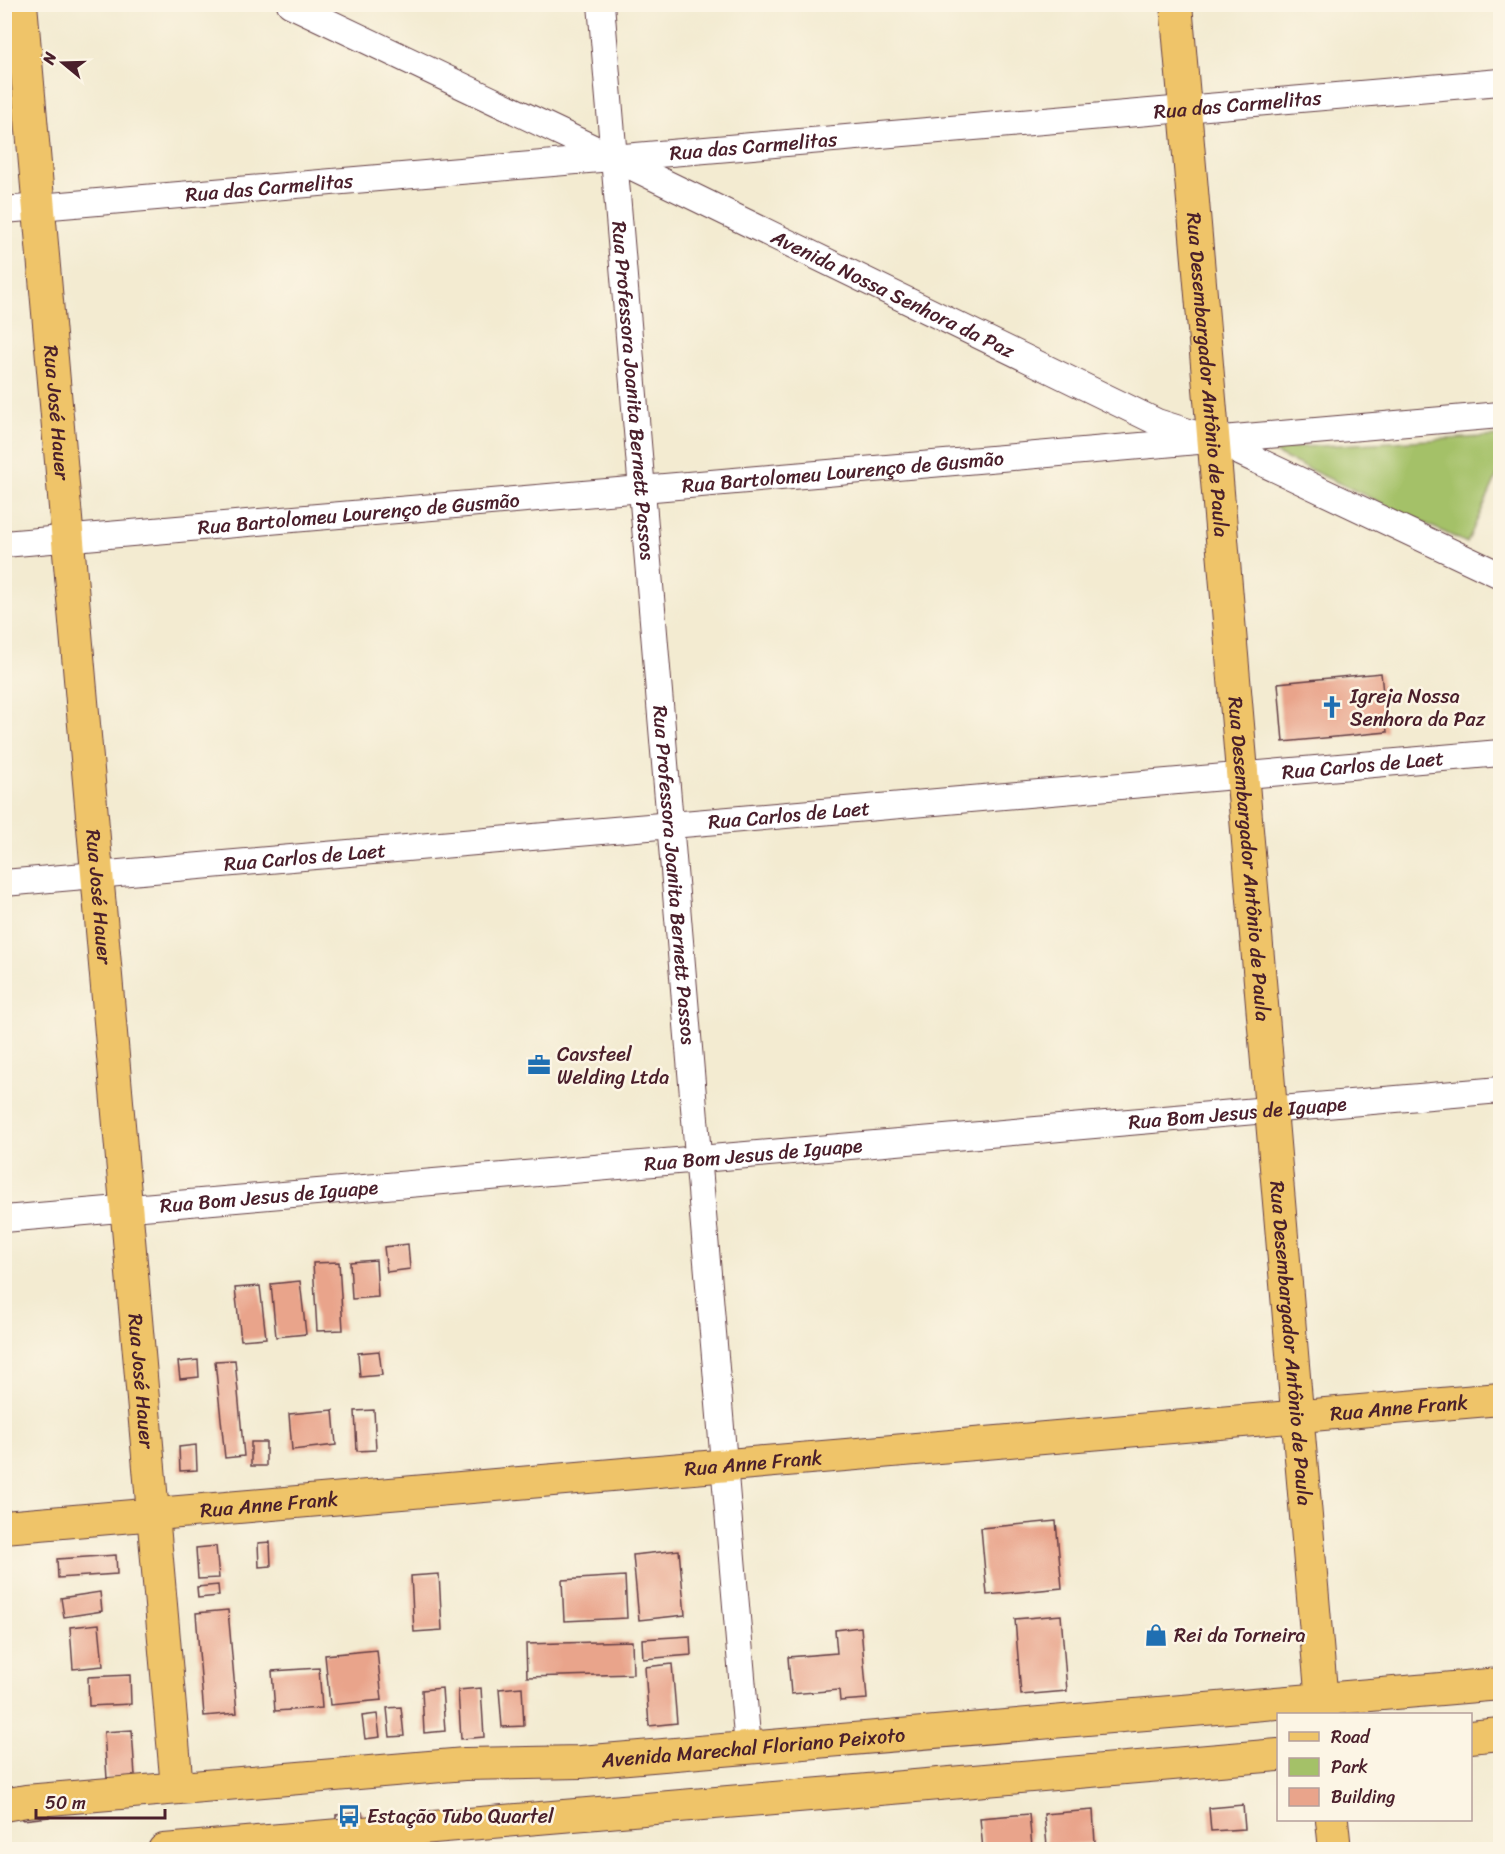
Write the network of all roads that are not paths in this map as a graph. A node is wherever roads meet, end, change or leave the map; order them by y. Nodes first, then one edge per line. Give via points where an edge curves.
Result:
1 (21, 4) edge
2 (290, 4) edge
3 (602, 4) edge
4 (1176, 4) edge
5 (1500, 82) edge
6 (1185, 109) junction
7 (614, 158) junction
8 (39, 207) junction
9 (4, 210) edge
10 (1500, 416) edge
11 (1214, 440) junction
12 (642, 489) junction
13 (68, 538) junction
14 (4, 544) edge
15 (1500, 575) edge
16 (1500, 753) edge
17 (1242, 776) junction
18 (671, 825) junction
19 (97, 875) junction
20 (4, 883) edge
21 (1500, 1090) edge
22 (1271, 1110) junction
23 (699, 1159) junction
24 (126, 1209) junction
25 (4, 1219) edge
26 (1500, 1400) edge
27 (1298, 1417) junction
28 (725, 1466) junction
29 (153, 1514) junction
30 (4, 1527) edge
31 (1500, 1684) edge
32 (1322, 1707) edge
33 (1500, 1734) edge
34 (1472, 1737) edge
35 (748, 1748) junction
36 (1277, 1755) edge
37 (177, 1788) junction
38 (4, 1804) edge
39 (1332, 1821) edge
40 (164, 1850) edge
41 (1335, 1850) edge

1 - 8 main road, Rua José Hauer
2 - 7 street, Avenida Nossa Senhora da Paz
3 - 7 street, Rua Professora Joanita Bernett Passos
4 - 6 main road, Rua Desembargador Antônio de Paula
5 - 6 street, Rua das Carmelitas
6 - 7 street, Rua das Carmelitas
6 - 11 main road, Rua Desembargador Antônio de Paula
7 - 8 street, Rua das Carmelitas
7 - 11 street, Avenida Nossa Senhora da Paz via 1157,422
7 - 12 street, Rua Professora Joanita Bernett Passos
8 - 9 street, Rua das Carmelitas
8 - 13 main road, Rua José Hauer
10 - 11 street, Rua Bartolomeu Lourenço de Gusmão
11 - 12 street, Rua Bartolomeu Lourenço de Gusmão
11 - 15 street, Avenida Nossa Senhora da Paz
11 - 17 main road, Rua Desembargador Antônio de Paula
12 - 13 street, Rua Bartolomeu Lourenço de Gusmão
12 - 18 street, Rua Professora Joanita Bernett Passos
13 - 14 street, Rua Bartolomeu Lourenço de Gusmão
13 - 19 main road, Rua José Hauer
16 - 17 street, Rua Carlos de Laet
17 - 18 street, Rua Carlos de Laet
17 - 22 main road, Rua Desembargador Antônio de Paula
18 - 19 street, Rua Carlos de Laet
18 - 23 street, Rua Professora Joanita Bernett Passos
19 - 20 street, Rua Carlos de Laet
19 - 24 main road, Rua José Hauer
21 - 22 street, Rua Bom Jesus de Iguape
22 - 23 street, Rua Bom Jesus de Iguape
22 - 27 main road, Rua Desembargador Antônio de Paula
23 - 24 street, Rua Bom Jesus de Iguape
23 - 28 street, Rua Professora Joanita Bernett Passos
24 - 25 street, Rua Bom Jesus de Iguape
24 - 29 main road, Rua José Hauer
26 - 27 main road, Rua Anne Frank
27 - 28 main road, Rua Anne Frank
27 - 32 main road, Rua Desembargador Antônio de Paula
28 - 29 main road, Rua Anne Frank
28 - 35 street, Rua Professora Joanita Bernett Passos
29 - 30 main road, Rua Anne Frank
29 - 37 main road, Rua José Hauer
31 - 32 main road, Avenida Marechal Floriano Peixoto
32 - 35 main road, Avenida Marechal Floriano Peixoto
33 - 34 main road
35 - 37 main road, Avenida Marechal Floriano Peixoto via 559,1763 465,1764
36 - 40 main road
37 - 38 main road, Avenida Marechal Floriano Peixoto
39 - 41 main road

